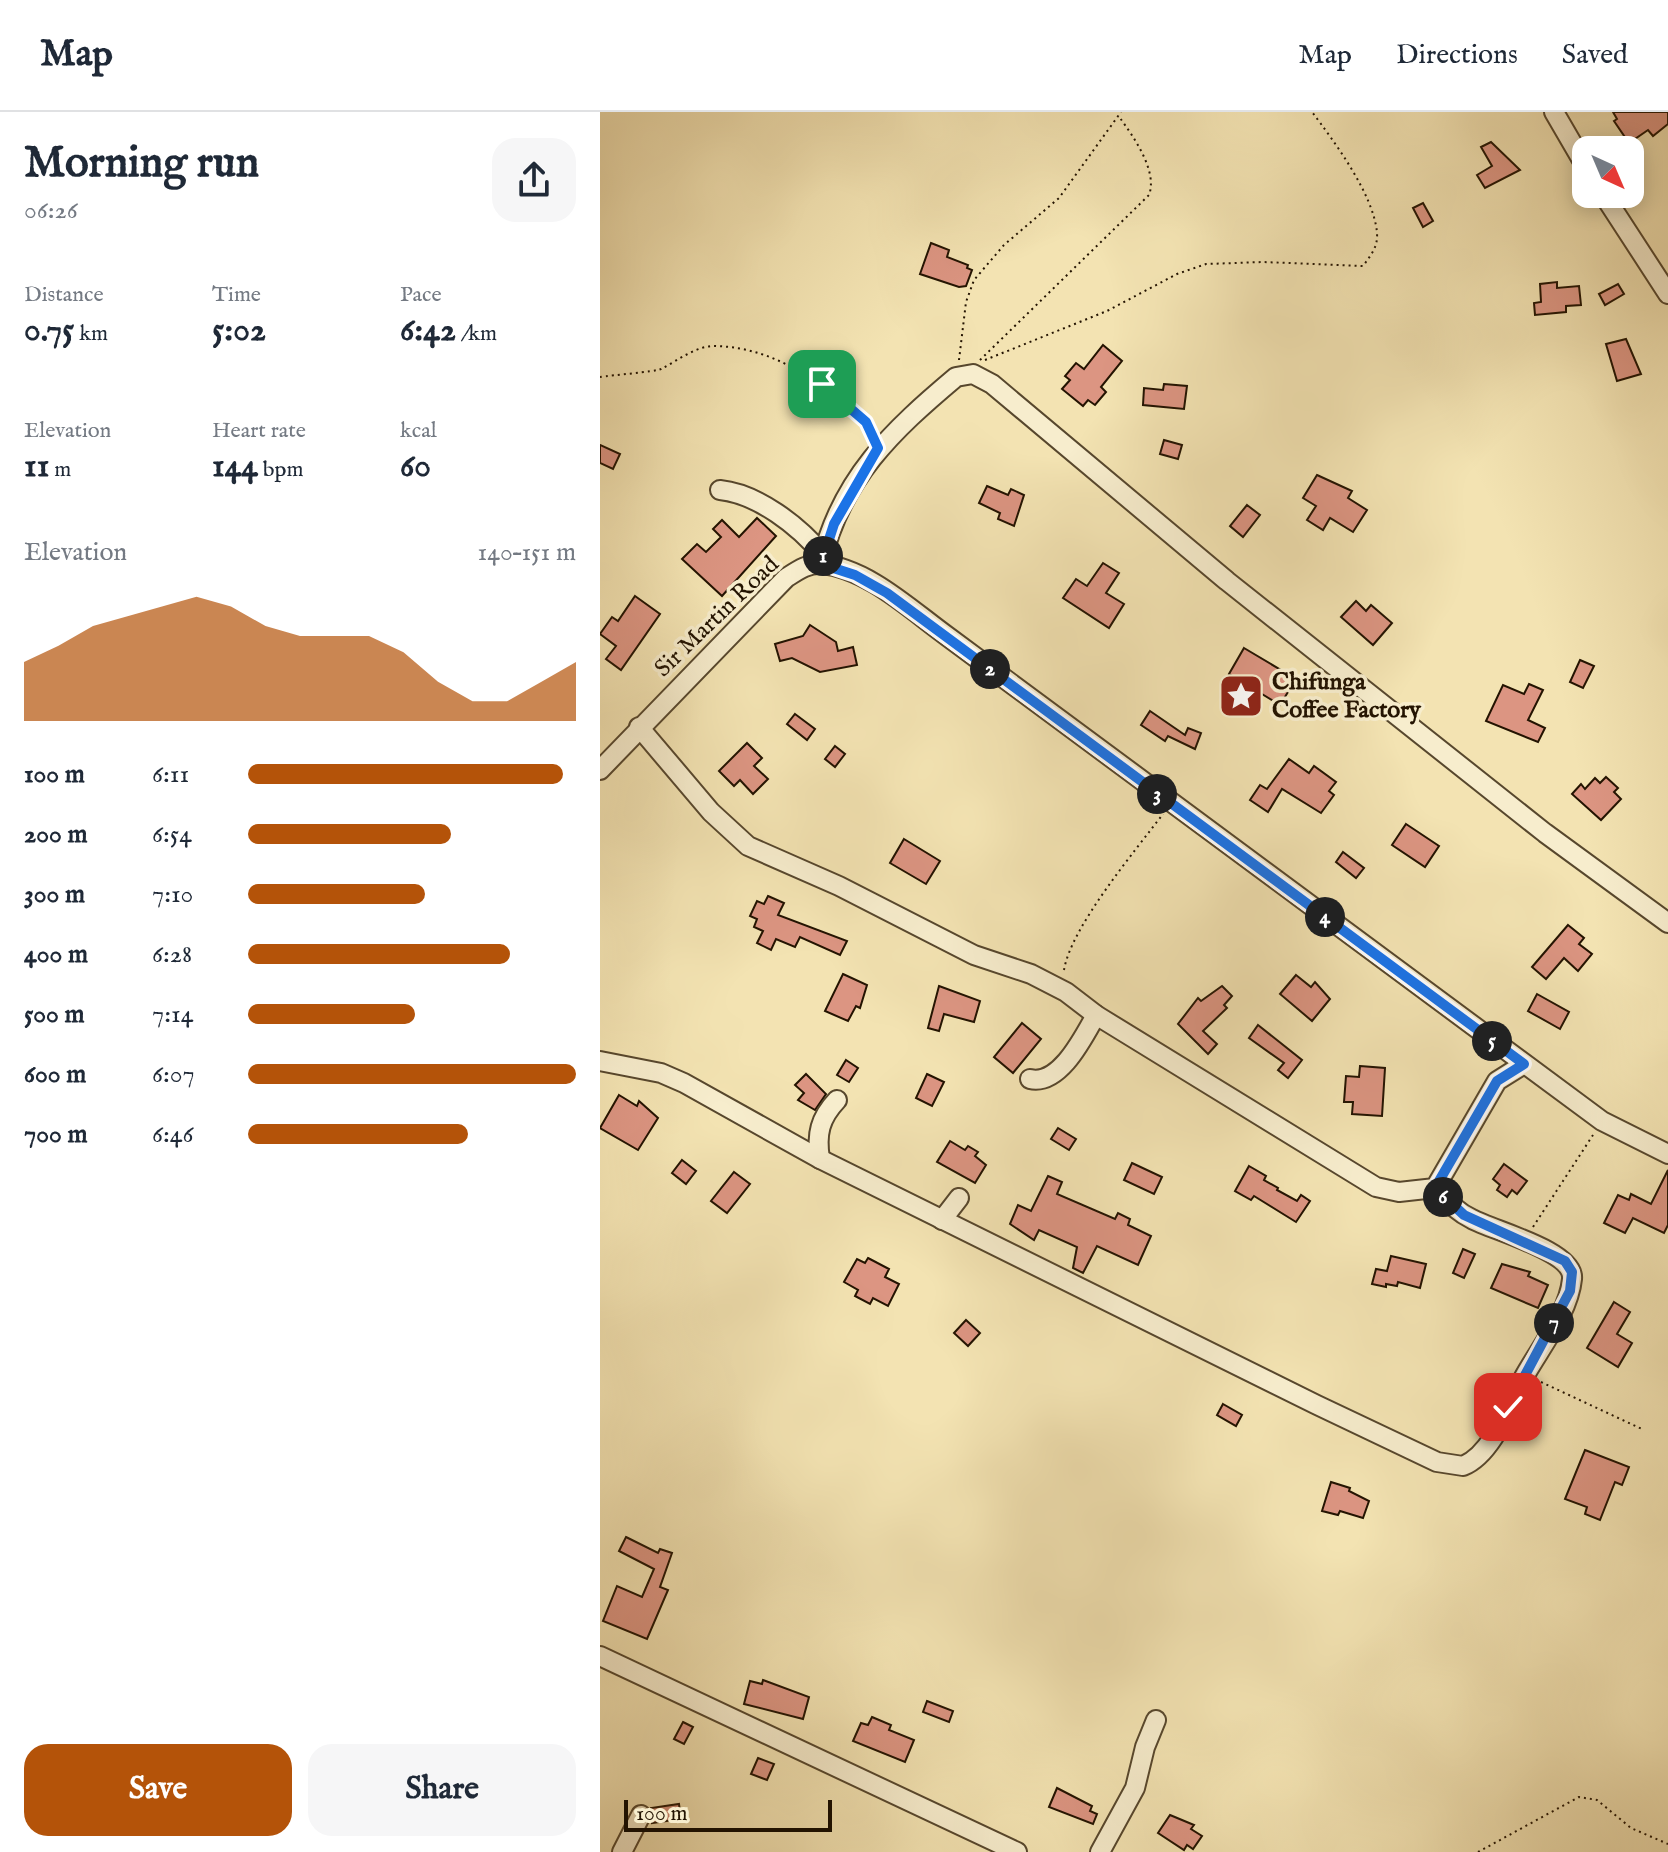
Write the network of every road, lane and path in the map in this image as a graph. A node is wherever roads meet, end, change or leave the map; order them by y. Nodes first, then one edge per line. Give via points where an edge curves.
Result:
1 (1121, 112) edge
2 (1312, 112) edge
3 (1554, 112) edge
4 (1120, 118) junction
5 (1572, 143) edge
6 (1612, 208) edge
7 (1668, 294) edge
8 (600, 377) edge
9 (956, 377) junction
10 (878, 448) junction
11 (720, 490) dead end
12 (822, 559) junction
13 (639, 727) junction
14 (600, 769) edge
15 (1171, 804) junction
16 (1668, 923) edge
17 (1066, 992) junction
18 (1096, 1015) junction
19 (600, 1061) edge
20 (1524, 1064) junction
21 (1030, 1079) dead end
22 (837, 1100) dead end
23 (1602, 1121) junction
24 (1666, 1150) edge
25 (820, 1159) junction
26 (1435, 1188) junction
27 (959, 1198) dead end
28 (942, 1220) junction
29 (1523, 1242) junction
30 (1526, 1375) junction
31 (1644, 1430) dead end
32 (600, 1656) edge
33 (1156, 1720) dead end
34 (641, 1815) dead end
35 (1668, 1844) edge
36 (622, 1852) edge
37 (1017, 1852) edge
38 (1100, 1852) edge
39 (1478, 1852) edge

1 - 4 path
2 - 4 path via 1353,170 1377,231 1375,249 1363,266 1206,264 977,364 1149,195 1152,187 1142,154
3 - 5 street
4 - 9 path via 1059,198 1004,245 974,280
6 - 7 street
8 - 10 path via 652,372 714,346 761,355 798,368 822,384 866,422
9 - 10 street
9 - 16 street via 973,374 992,384 1227,581 1545,833
10 - 12 street via 852,489
11 - 12 street via 748,496 808,539
12 - 13 street, Sir Martin Road via 786,578
12 - 15 street via 887,593
13 - 14 street, Sir Martin Road
13 - 17 street via 711,812 748,846 853,892 974,955 1014,966
15 - 17 path via 1070,950 1063,976
15 - 20 street
17 - 18 street
18 - 21 street via 1079,1045 1052,1075
18 - 26 street via 1376,1187 1399,1192
19 - 25 street via 684,1083
20 - 23 street
20 - 26 street via 1497,1081
22 - 25 street via 823,1114 817,1140
23 - 24 street
23 - 29 path
25 - 28 street
26 - 29 street via 1464,1215
27 - 28 street
28 - 30 street via 1443,1464 1463,1466 1475,1460
29 - 30 street via 1557,1255 1572,1272 1570,1291
30 - 31 path
32 - 37 street
33 - 38 street via 1135,1788
34 - 36 street
35 - 39 path via 1631,1828 1597,1800 1579,1797

